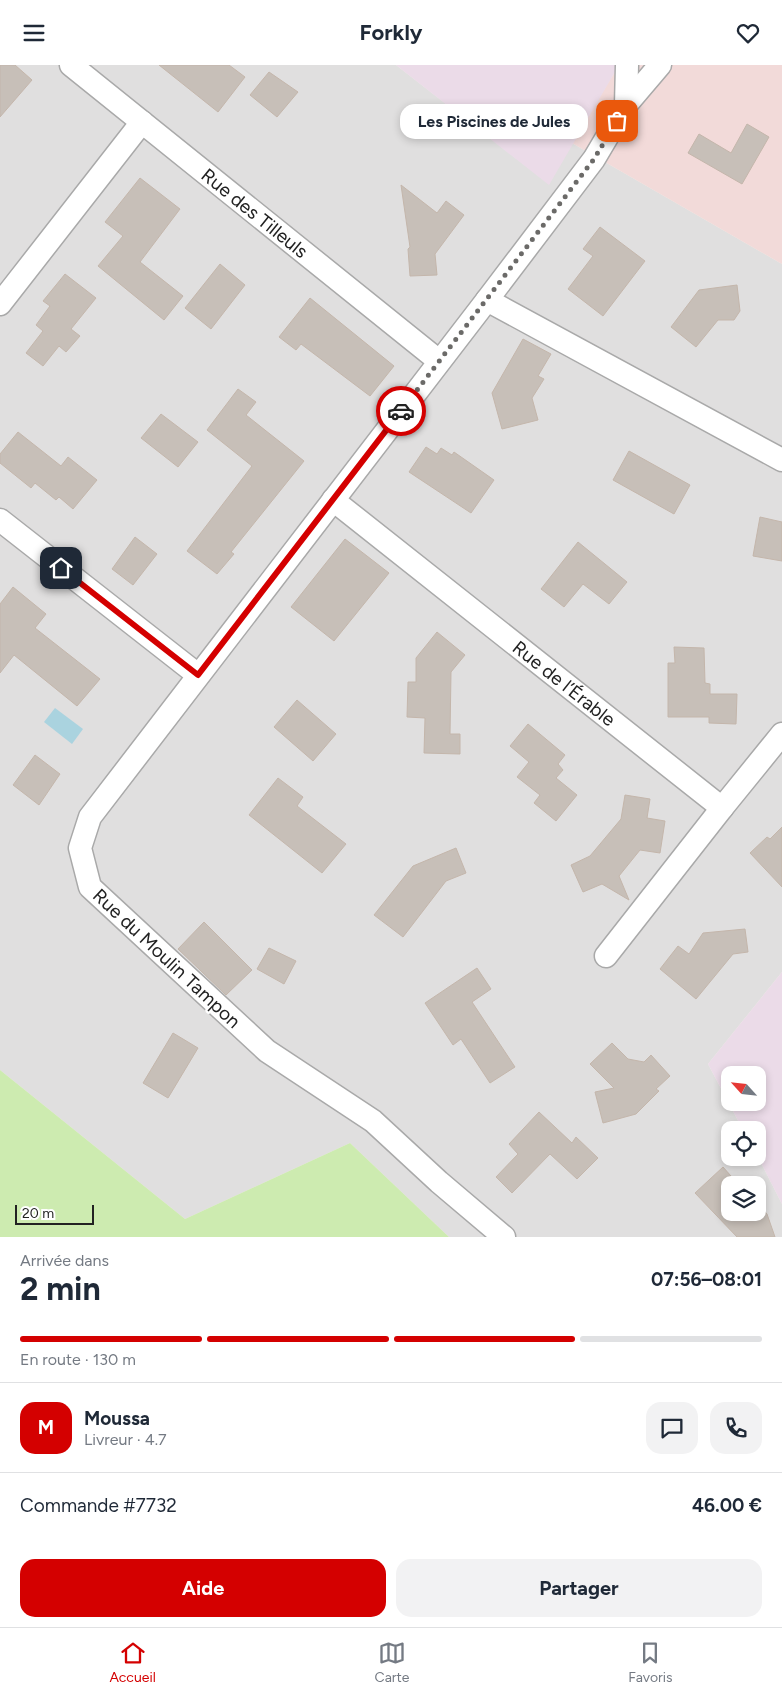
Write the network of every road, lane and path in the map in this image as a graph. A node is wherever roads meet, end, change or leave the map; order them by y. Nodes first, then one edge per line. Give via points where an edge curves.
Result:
1 (71, 65) edge
2 (627, 65) edge
3 (660, 65) edge
4 (626, 105) junction
5 (142, 122) junction
6 (487, 300) junction
7 (0, 304) edge
8 (439, 361) junction
9 (782, 460) edge
10 (333, 500) junction
11 (0, 520) edge
12 (198, 675) junction
13 (782, 734) edge
14 (722, 808) junction
15 (606, 956) dead end
16 (504, 1237) edge

1 - 5 street, Rue des Tilleuls
2 - 4 street, Rue du Moulin Tampon
3 - 4 street, Rue du Moulin Tampon
4 - 6 street, Rue du Moulin Tampon via 594,159
5 - 7 street
5 - 8 street, Rue des Tilleuls
6 - 8 street, Rue du Moulin Tampon
6 - 9 street
8 - 10 street, Rue du Moulin Tampon
10 - 12 street, Rue du Moulin Tampon
10 - 14 street, Rue de l’Érable
11 - 12 street
12 - 16 street, Rue du Moulin Tampon via 90,817 80,849 90,887 267,1051 373,1121
13 - 14 street
14 - 15 street

